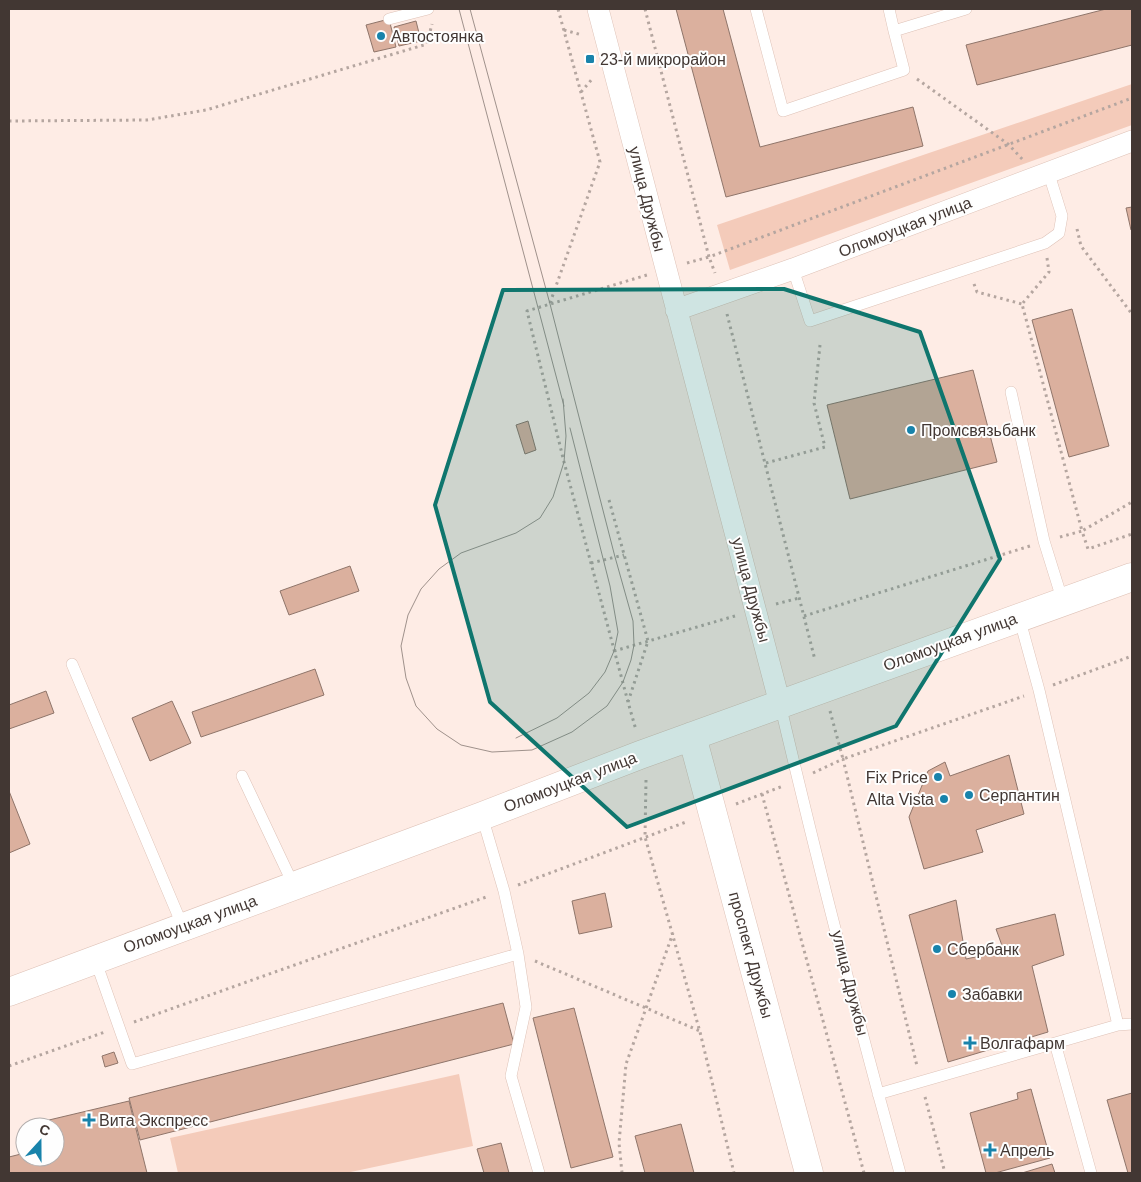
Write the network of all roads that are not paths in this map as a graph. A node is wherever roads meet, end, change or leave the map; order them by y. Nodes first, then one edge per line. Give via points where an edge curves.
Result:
1 (598, 9) edge
2 (756, 9) edge
3 (889, 9) edge
4 (966, 9) edge
5 (431, 13) edge
6 (389, 19) dead end
7 (894, 31) junction
8 (1132, 140) edge
9 (1048, 171) junction
10 (794, 269) junction
11 (676, 310) junction
12 (1011, 392) dead end
13 (1132, 577) edge
14 (1063, 602) junction
15 (1020, 617) junction
16 (72, 664) dead end
17 (780, 704) junction
18 (692, 736) junction
19 (242, 776) dead end
20 (482, 816) junction
21 (294, 886) junction
22 (183, 927) junction
23 (518, 954) junction
24 (95, 960) junction
25 (9, 992) edge
26 (1132, 1024) edge
27 (1118, 1025) junction
28 (1055, 1043) junction
29 (878, 1094) junction
30 (539, 1173) edge
31 (809, 1173) edge
32 (900, 1173) edge
33 (1091, 1173) edge

1 - 11 street, улица Дружбы
2 - 7 lane via 784,111 904,70
3 - 7 lane
4 - 7 lane
5 - 6 lane
8 - 9 street, Оломоуцкая улица
9 - 10 street, Оломоуцкая улица
9 - 10 lane via 1062,216 1059,233 1045,243 810,321
10 - 11 street, Оломоуцкая улица
11 - 17 street, улица Дружбы
12 - 14 lane via 1044,541
13 - 14 street, Оломоуцкая улица
14 - 15 street, Оломоуцкая улица
15 - 17 street, Оломоуцкая улица
15 - 27 lane
16 - 22 lane
17 - 18 street, Оломоуцкая улица
17 - 29 lane, улица Дружбы
18 - 20 street, Оломоуцкая улица
18 - 31 street, проспект Дружбы
19 - 21 lane
20 - 21 street, Оломоуцкая улица
20 - 23 lane
21 - 22 street, Оломоуцкая улица
22 - 24 street, Оломоуцкая улица
23 - 24 lane via 132,1064
23 - 30 lane via 526,1007 511,1076
24 - 25 street, Оломоуцкая улица
26 - 27 lane
27 - 28 lane
28 - 29 lane
28 - 33 lane
29 - 32 lane, улица Дружбы

